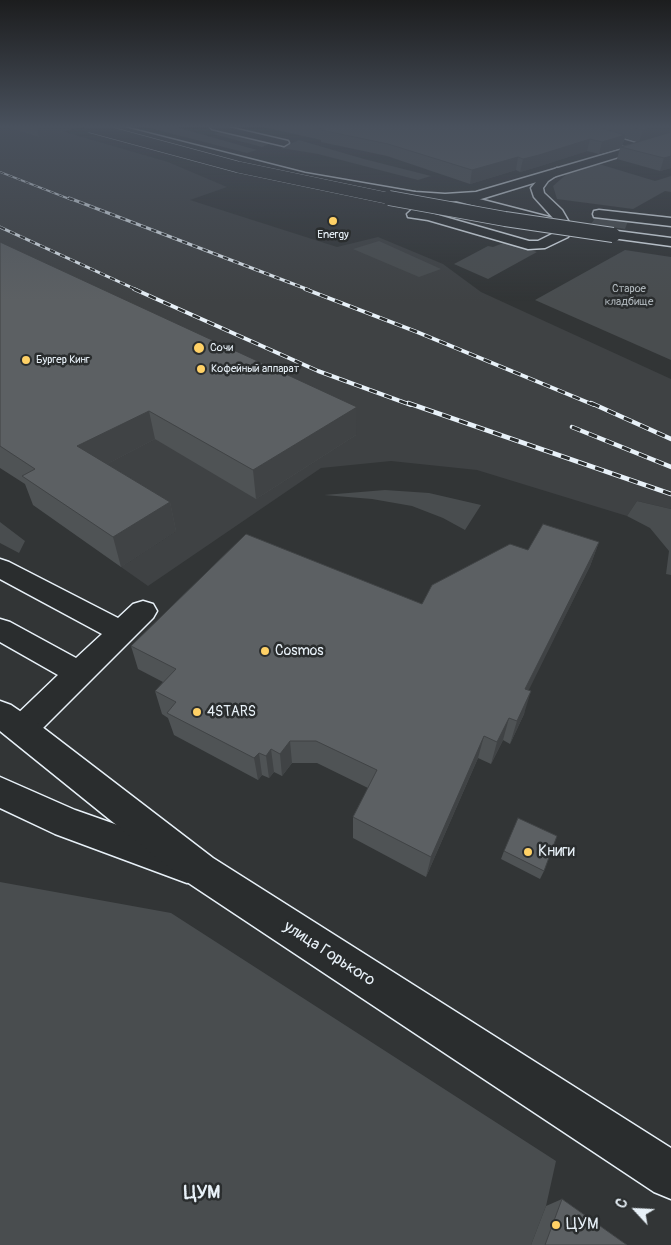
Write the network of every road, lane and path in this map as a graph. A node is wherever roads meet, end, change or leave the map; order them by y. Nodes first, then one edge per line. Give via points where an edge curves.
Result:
1 (272, 185) edge
2 (325, 185) edge
3 (355, 185) edge
4 (399, 185) edge
5 (512, 185) edge
6 (539, 185) edge
7 (415, 196) junction
8 (460, 198) junction
9 (573, 211) dead end
10 (594, 214) dead end
11 (671, 222) edge
12 (564, 225) junction
13 (613, 235) junction
14 (671, 242) edge
15 (0, 568) edge
16 (142, 611) dead end
17 (0, 629) edge
18 (121, 632) junction
19 (78, 673) junction
20 (11, 722) edge
21 (0, 792) edge
22 (200, 870) junction
23 (671, 1175) edge

1 - 13 main road, bridge via 463,222
2 - 13 main road, bridge via 441,208
3 - 7 main road
4 - 9 main road
5 - 8 main road
6 - 12 main road via 538,194
7 - 8 main road
7 - 12 main road via 424,205 413,214 528,245 540,245 563,234 566,230
8 - 12 main road
10 - 11 main road
13 - 14 main road
15 - 18 main road
16 - 18 main road
17 - 19 main road
18 - 19 main road
19 - 20 main road
20 - 22 main road, улица Горького
21 - 22 main road via 67,824
22 - 23 main road, улица Горького

